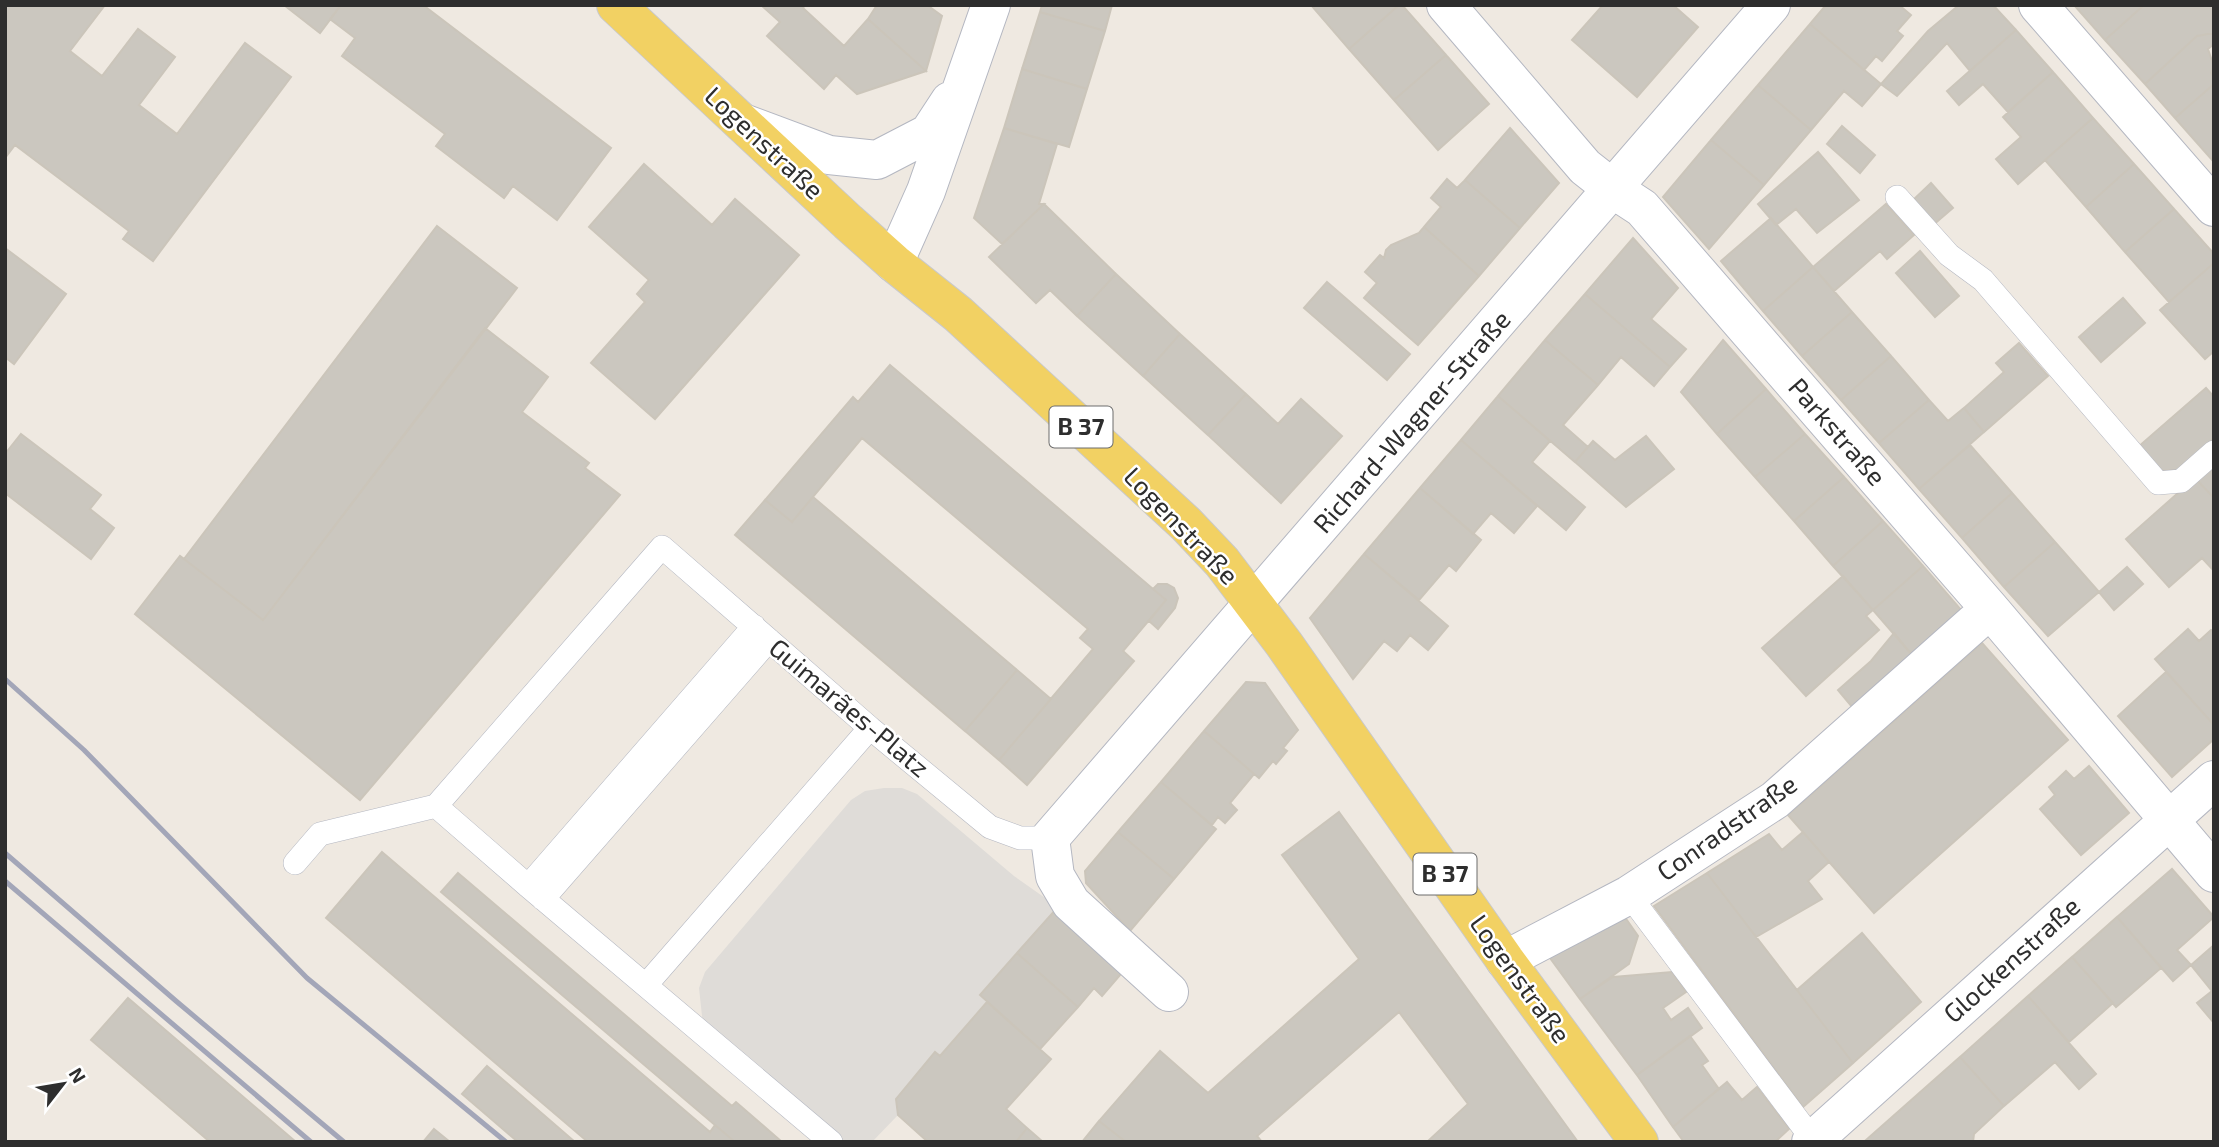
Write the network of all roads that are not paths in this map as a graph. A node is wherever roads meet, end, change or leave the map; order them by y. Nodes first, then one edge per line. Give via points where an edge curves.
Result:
1 (617, 5) edge
2 (991, 5) edge
3 (1446, 5) edge
4 (1771, 5) edge
5 (2038, 5) edge
6 (968, 72) junction
7 (743, 123) junction
8 (1613, 190) junction
9 (1897, 197) dead end
10 (2214, 207) edge
11 (894, 263) junction
12 (2214, 452) edge
13 (1254, 605) junction
14 (1990, 609) junction
15 (761, 633) junction
16 (870, 727) junction
17 (2214, 780) edge
18 (436, 806) junction
19 (2167, 820) junction
20 (1050, 838) junction
21 (295, 863) dead end
22 (2214, 873) edge
23 (535, 893) junction
24 (1629, 895) junction
25 (1505, 960) junction
26 (646, 985) junction
27 (1169, 992) dead end
28 (1812, 1141) edge
29 (831, 1142) edge
30 (1639, 1142) edge

1 - 7 main road, Logenstraße / B 37
2 - 6 street
3 - 8 street, Parkstraße via 1585,167
4 - 8 street, Richard-Wagner-Straße
5 - 10 street
6 - 7 street via 929,133 877,160 829,155
6 - 11 street via 926,191
7 - 11 main road, Logenstraße / B 37
8 - 13 street, Richard-Wagner-Straße
8 - 14 street, Parkstraße via 1642,208
9 - 12 lane via 1948,255 1983,280 2158,482 2181,481
11 - 13 main road, Logenstraße / B 37 via 958,314 1186,524
13 - 20 street, Richard-Wagner-Straße
13 - 25 main road, Logenstraße / B 37
14 - 19 street, Parkstraße
14 - 24 street, Conradstraße via 1775,800
15 - 16 lane, Guimarães-Platz
15 - 18 lane, Guimarães-Platz via 662,547
15 - 23 lane
16 - 20 lane, Guimarães-Platz via 990,827 1020,838
16 - 26 lane
17 - 19 street, Glockenstraße
18 - 21 lane via 320,834
18 - 23 lane
19 - 22 street, Parkstraße
19 - 28 street, Glockenstraße
20 - 27 street via 1055,876 1071,903
23 - 26 lane
24 - 25 street, Conradstraße
24 - 28 lane
25 - 30 main road, Logenstraße / B 37
26 - 29 lane

